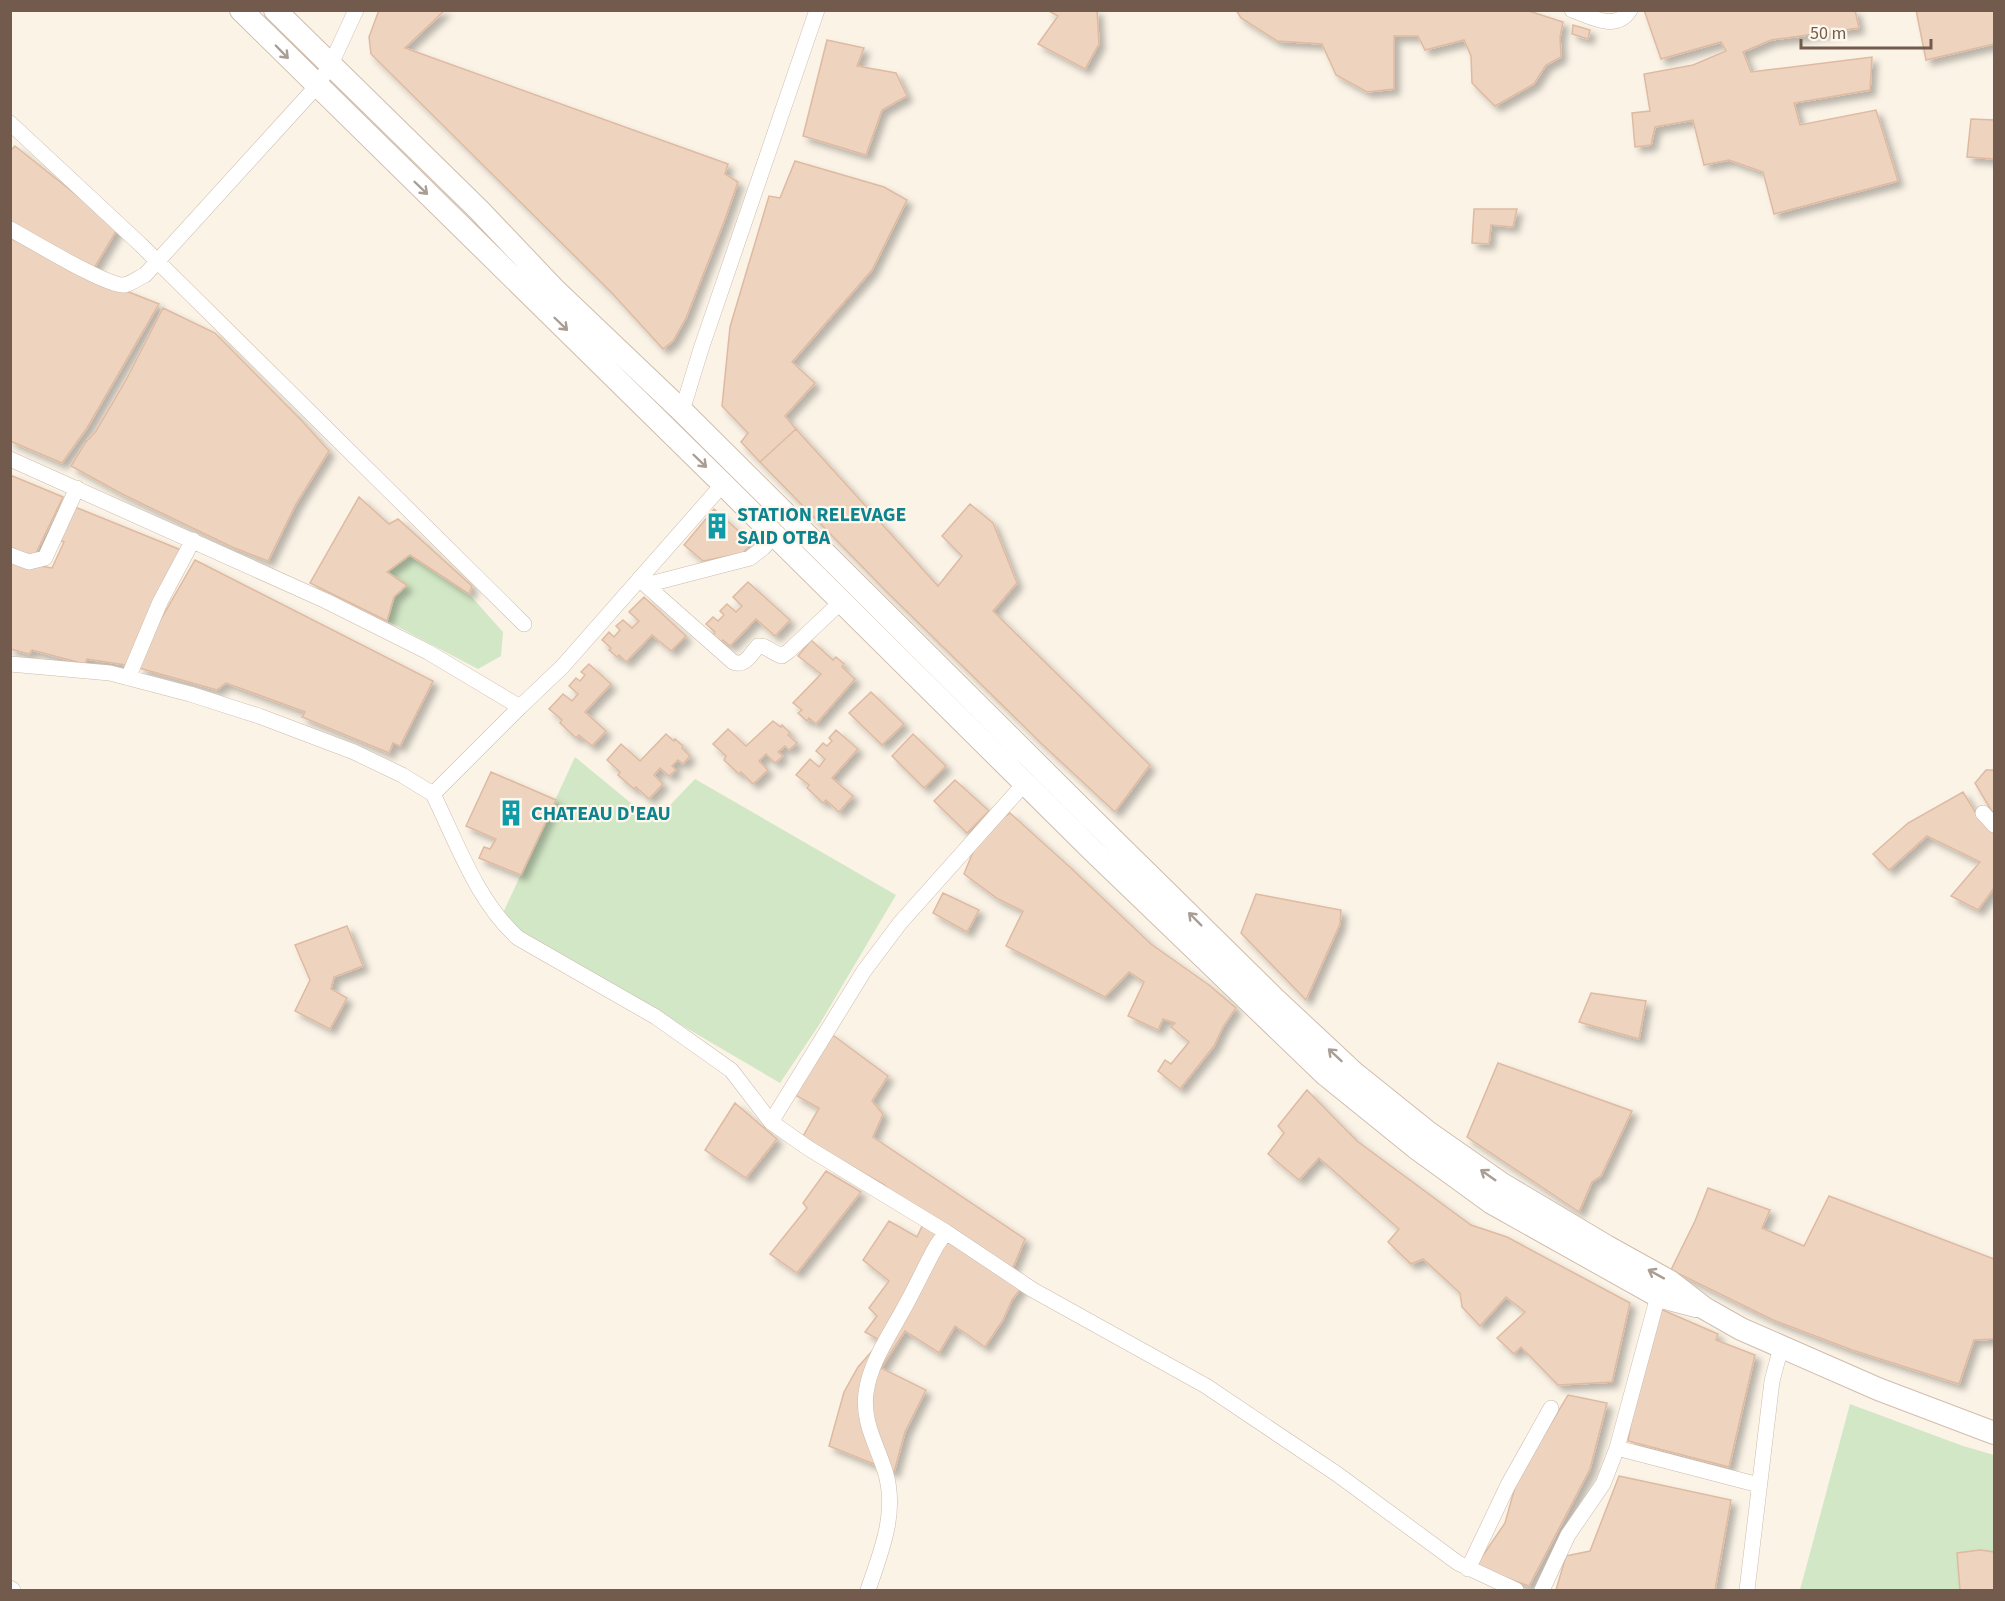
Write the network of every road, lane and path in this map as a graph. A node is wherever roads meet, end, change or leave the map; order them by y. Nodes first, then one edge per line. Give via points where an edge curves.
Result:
1 (241, 10) edge
2 (274, 10) edge
3 (357, 10) edge
4 (817, 10) edge
5 (1572, 10) edge
6 (1630, 10) edge
7 (331, 64) junction
8 (316, 87) junction
9 (13, 131) edge
10 (10, 229) edge
11 (157, 261) junction
12 (682, 411) junction
13 (10, 459) edge
14 (723, 484) junction
15 (77, 488) junction
16 (775, 535) junction
17 (193, 540) junction
18 (10, 555) edge
19 (643, 582) junction
20 (842, 601) junction
21 (524, 624) dead end
22 (10, 664) edge
23 (128, 678) junction
24 (520, 707) junction
25 (1025, 783) junction
26 (433, 794) junction
27 (1983, 813) dead end
28 (1995, 825) edge
29 (771, 1122) junction
30 (946, 1232) junction
31 (1658, 1296) junction
32 (1704, 1308) junction
33 (1781, 1347) junction
34 (1551, 1408) dead end
35 (1995, 1433) edge
36 (1617, 1448) junction
37 (1759, 1485) junction
38 (1468, 1569) junction
39 (868, 1590) edge
40 (1516, 1590) edge
41 (1542, 1590) edge
42 (1747, 1590) edge

1 -> 8 main road
2 - 7 main road
3 - 7 street
4 - 12 street
5 - 6 street via 1612,22 1622,20
7 - 8 street
7 - 12 main road via 555,290
8 - 11 street
8 -> 14 main road
9 - 11 street
10 - 11 street via 118,284 145,275
11 - 21 street
32 -> 12 main road via 1669,1281 1502,1184 1429,1133 1353,1072
13 - 15 street
14 - 16 main road
14 - 19 street
15 - 17 street
15 - 18 street via 45,558 29,562
16 - 19 street via 750,558
16 - 20 main road
17 - 23 street via 160,602
17 - 24 street via 428,652
19 - 20 street via 739,664 760,645 782,656
19 - 24 street
20 - 25 main road
22 - 23 street
23 - 26 street via 209,700 344,748
24 - 26 street
25 - 29 street via 900,923 864,971
25 - 31 main road via 1326,1075 1415,1148 1492,1203
26 - 29 street via 473,876 502,924 518,938 656,1017 731,1070
27 - 28 street
29 - 30 street
30 - 38 street via 1033,1290 1206,1386
30 - 39 street via 874,1364 866,1393 866,1418 886,1472 890,1498 889,1523
31 - 32 main road
31 - 36 street
32 - 33 main road
33 - 35 main road
33 - 37 street via 1772,1381
34 - 38 street
36 - 37 street
36 - 41 street via 1603,1484 1568,1535
37 - 42 street
38 - 40 street

